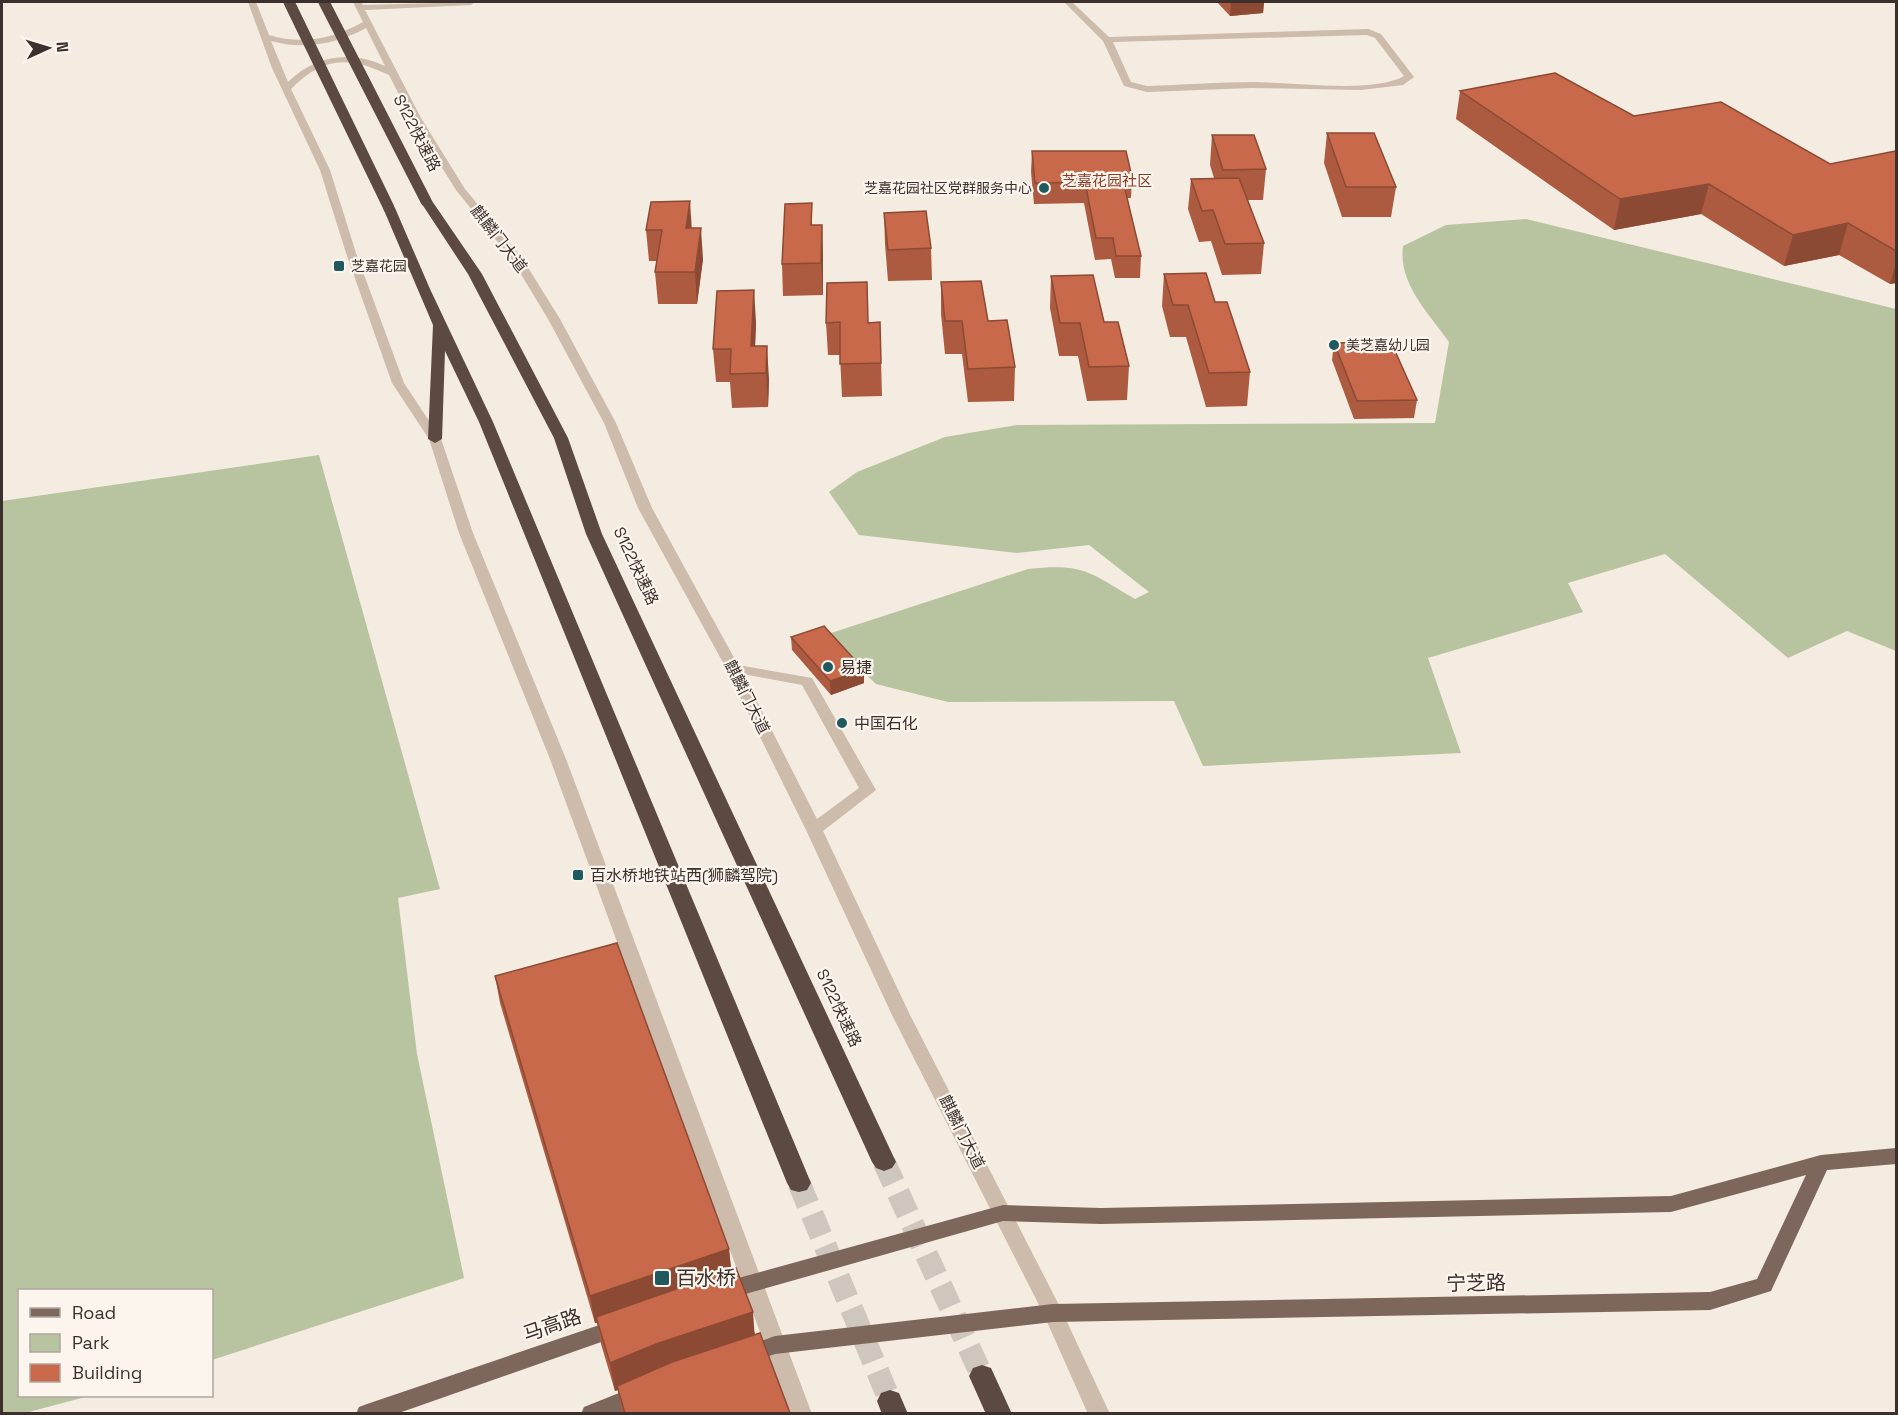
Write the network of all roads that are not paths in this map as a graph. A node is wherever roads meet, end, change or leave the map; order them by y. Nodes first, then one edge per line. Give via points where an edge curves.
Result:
1 (252, 2) edge
2 (289, 2) edge
3 (324, 2) edge
4 (471, 2) edge
5 (1068, 2) edge
6 (359, 4) edge
7 (368, 23) junction
8 (265, 37) junction
9 (1107, 40) junction
10 (393, 73) junction
11 (286, 88) junction
12 (439, 322) junction
13 (435, 439) junction
14 (733, 668) junction
15 (814, 830) junction
16 (1896, 1156) edge
17 (884, 1162) tunnel mouth
18 (1821, 1163) junction
19 (799, 1183) tunnel mouth
20 (1003, 1213) junction
21 (753, 1281) junction
22 (707, 1297) edge
23 (1053, 1313) junction
24 (641, 1320) edge
25 (775, 1345) junction
26 (731, 1360) edge
27 (982, 1376) tunnel mouth
28 (658, 1385) edge
29 (367, 1413) edge
30 (592, 1413) edge
31 (801, 1413) edge
32 (999, 1413) edge
33 (1099, 1413) edge

1 - 8 street
2 - 12 highway, bridge via 389,208
3 - 17 highway, S122快速路, bridge via 426,201 475,274 561,438 594,534
4 - 6 street
5 - 9 street
6 - 7 street, 麒麟门大道
7 - 8 street via 353,33 326,41 295,44
7 - 10 street, 麒麟门大道
8 - 11 street
9 - 9 street via 1127,84 1147,89 1394,86 1409,77 1378,36 1368,32
10 - 11 street via 374,62 335,58 299,73
10 - 14 street, 麒麟门大道 via 461,190 518,261 554,319 610,423 645,508
11 - 13 street via 325,170 398,383
12 - 13 highway
12 - 19 highway via 486,422
13 - 21 street via 466,533 558,759
14 - 15 street, 麒麟门大道
14 - 15 street via 807,681 868,790
15 - 20 street, 麒麟门大道 via 901,1015
16 - 18 main road
18 - 20 main road via 1671,1204 1101,1216
18 - 23 main road, 宁芝路 via 1764,1285 1710,1301
20 - 21 main road
20 - 23 street, 麒麟门大道
21 - 22 main road
21 - 25 street
23 - 25 main road, 宁芝路
23 - 33 street, 麒麟门大道
24 - 29 main road, 马高路
25 - 26 main road
25 - 31 street
27 - 32 highway
28 - 30 main road

